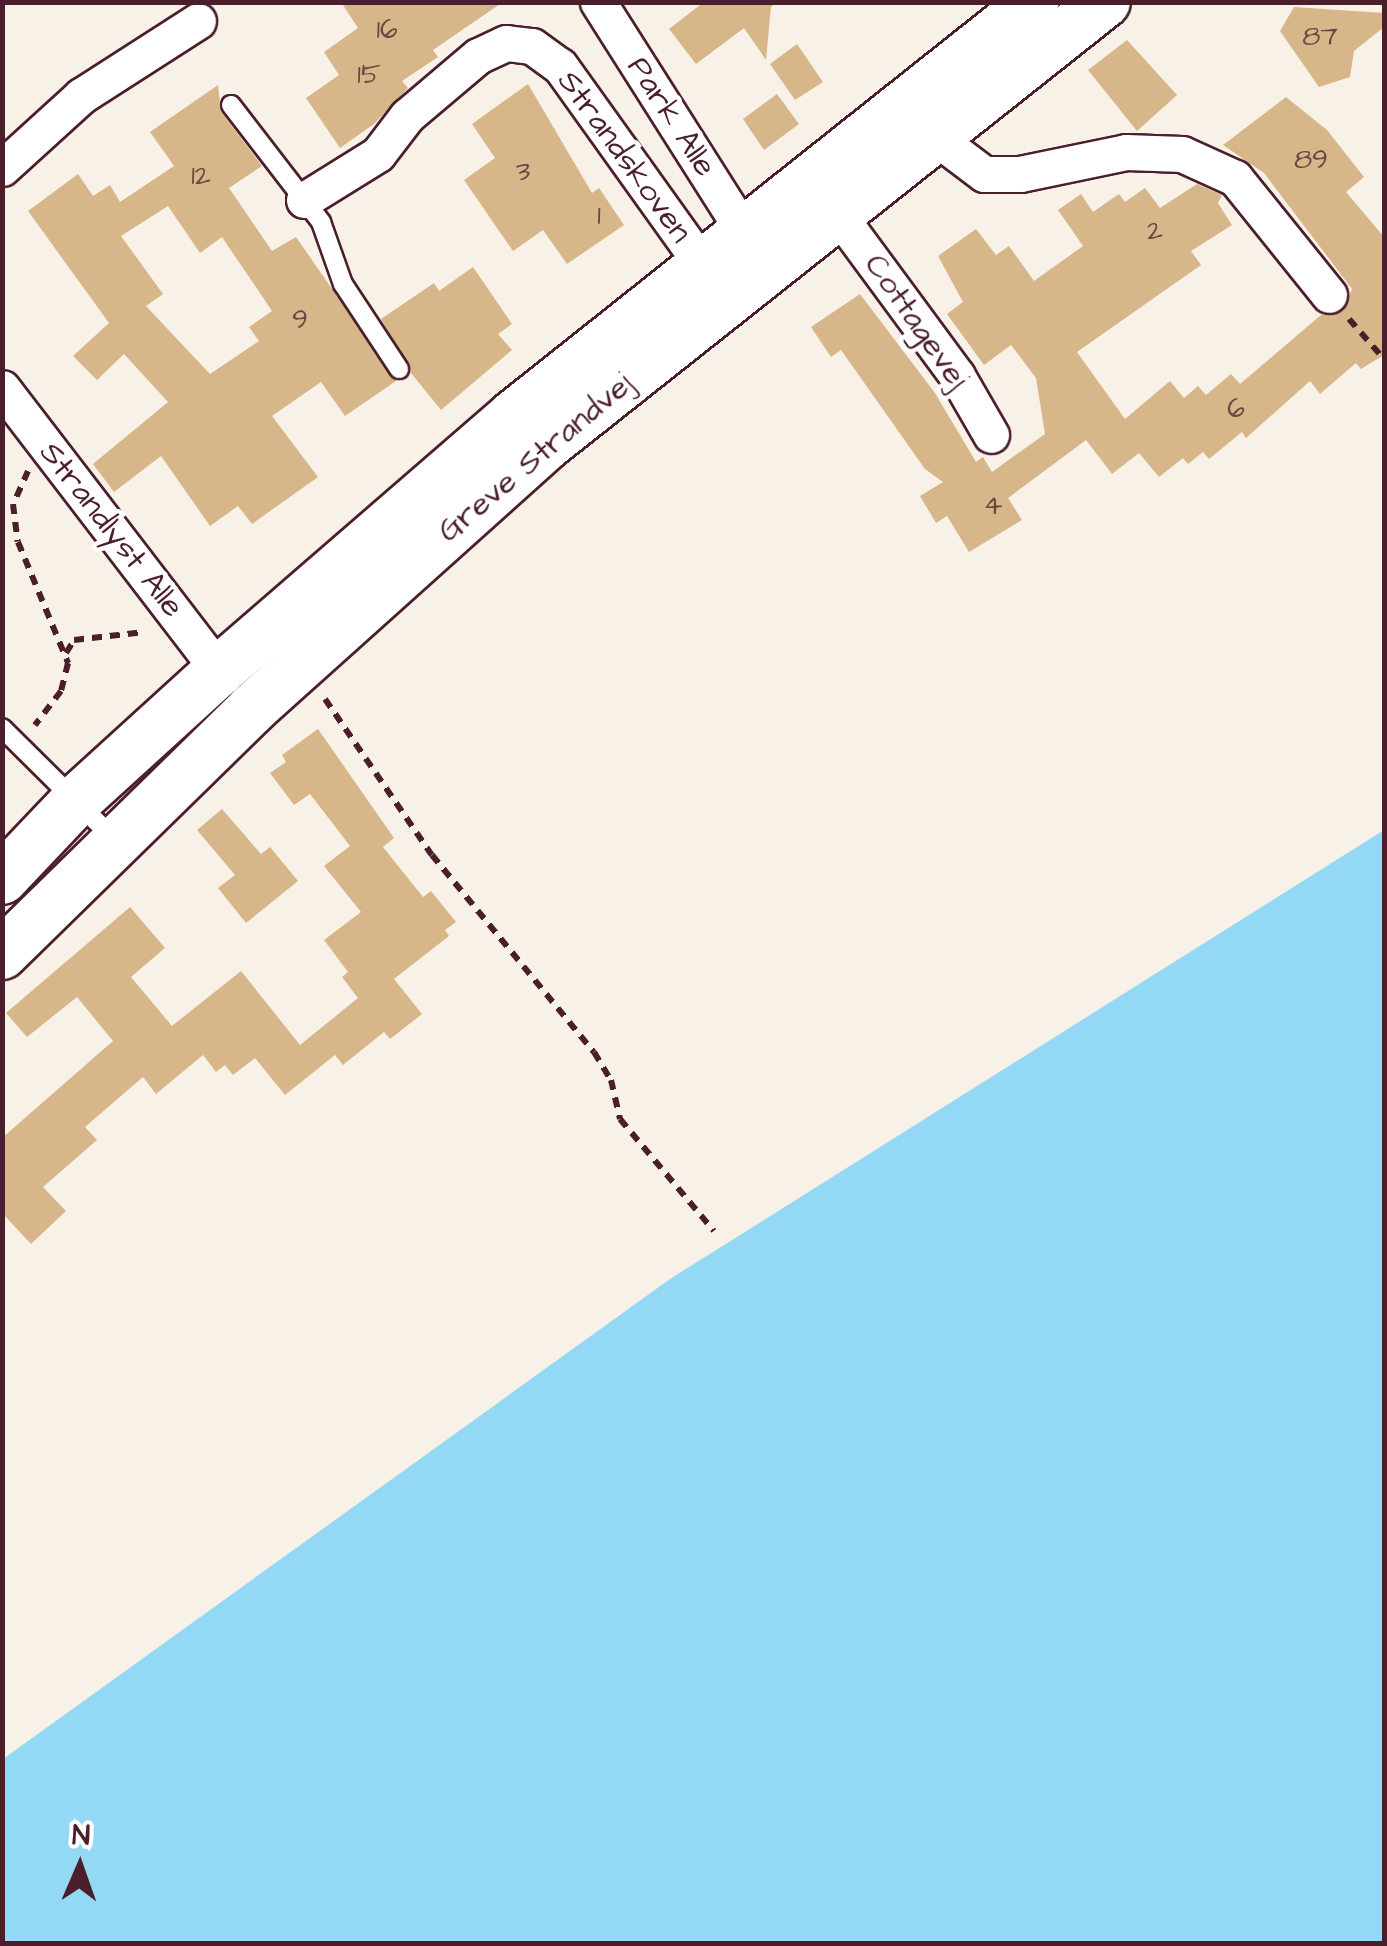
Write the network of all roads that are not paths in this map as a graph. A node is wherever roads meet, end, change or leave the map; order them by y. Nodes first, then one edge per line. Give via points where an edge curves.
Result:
1 (598, 2) edge
2 (1034, 2) edge
3 (1105, 2) edge
4 (198, 21) dead end
5 (230, 104) dead end
6 (935, 137) junction
7 (2, 168) edge
8 (304, 200) junction
9 (837, 212) junction
10 (744, 232) junction
11 (701, 263) junction
12 (1329, 295) road end
13 (399, 369) dead end
14 (2, 388) edge
15 (991, 434) dead end
16 (219, 671) junction
17 (2, 728) edge
18 (76, 801) junction
19 (118, 842) junction
20 (2, 879) edge
21 (2, 954) edge

1 - 10 street, Park Alle
2 - 10 main road, Greve Strandvej
3 - 6 main road, Greve Strandvej
4 - 7 street via 80,96
5 - 8 lane
6 - 9 main road, Greve Strandvej
6 - 12 street via 984,174 1020,174 1126,152 1182,154 1234,178
8 - 11 street, Strandskoven via 378,154 408,116 478,56 506,43 532,46 560,66
8 - 13 lane via 321,222 343,284
9 - 15 street, Cottagevej via 957,376
9 - 19 main road, Greve Strandvej via 546,445 301,664
10 - 11 main road, Greve Strandvej
11 - 16 main road, Greve Strandvej
14 - 16 street, Strandlyst Alle
16 - 18 main road, Greve Strandvej
17 - 18 lane
18 - 19 lane
18 - 20 main road, Greve Strandvej
19 - 21 main road, Greve Strandvej

